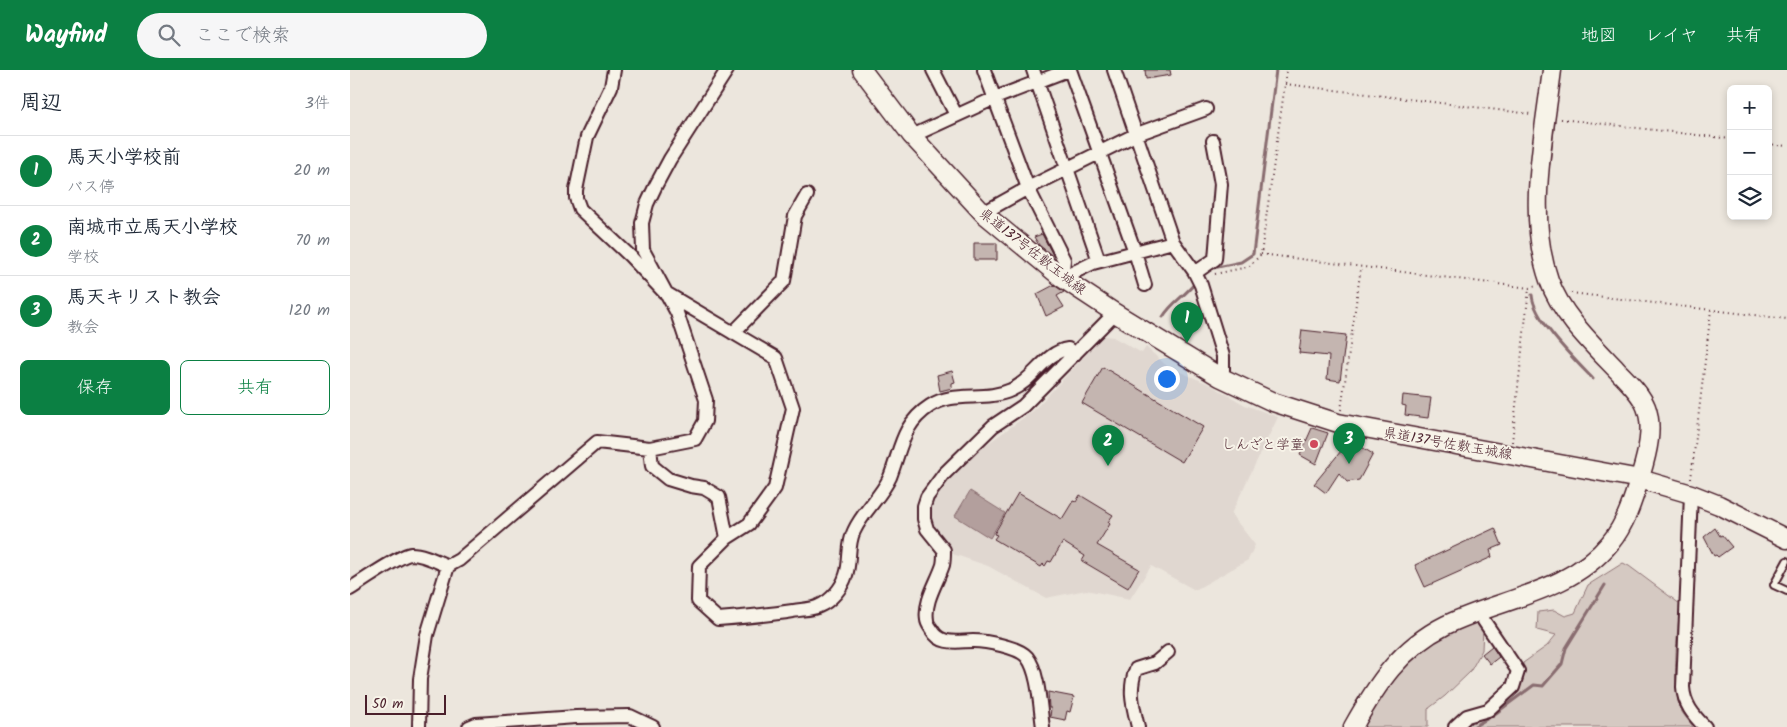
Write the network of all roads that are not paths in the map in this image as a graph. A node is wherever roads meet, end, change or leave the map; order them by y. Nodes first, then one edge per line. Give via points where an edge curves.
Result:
1 (614, 70) edge
2 (727, 70) edge
3 (862, 70) edge
4 (933, 70) edge
5 (984, 70) edge
6 (1069, 70) edge
7 (1114, 70) edge
8 (1552, 70) edge
9 (1035, 76) edge
10 (994, 98) junction
11 (1206, 109) dead end
12 (956, 115) junction
13 (1137, 134) junction
14 (912, 136) junction
15 (1213, 141) dead end
16 (1100, 153) junction
17 (1068, 169) junction
18 (1028, 188) junction
19 (807, 195) dead end
20 (983, 213) junction
21 (1173, 242) junction
22 (1135, 252) junction
23 (1099, 261) junction
24 (1195, 273) junction
25 (1062, 278) junction
26 (1145, 285) dead end
27 (664, 292) junction
28 (1115, 313) junction
29 (733, 333) junction
30 (1075, 354) junction
31 (1220, 377) junction
32 (650, 448) junction
33 (1640, 480) junction
34 (1691, 494) junction
35 (727, 538) junction
36 (1787, 540) edge
37 (1787, 561) edge
38 (448, 566) junction
39 (350, 589) edge
40 (1787, 591) edge
41 (1480, 611) junction
42 (1168, 652) dead end
43 (419, 727) edge
44 (469, 727) edge
45 (653, 727) edge
46 (1043, 727) edge
47 (1138, 727) edge
48 (1353, 727) edge
49 (1455, 727) edge
50 (1704, 727) edge

1 - 27 street via 610,87 587,138 576,190 577,203 584,214
2 - 27 street via 670,159 647,204 642,223 643,250
3 - 14 main road, 県道137号佐敷玉城線
4 - 12 street
5 - 10 street
6 - 9 street
6 - 16 street
7 - 13 street
8 - 33 main road via 1551,117 1537,199 1544,262 1554,291 1567,314 1638,393 1647,409 1648,450
9 - 10 street
9 - 17 street
10 - 12 street
10 - 18 street
11 - 13 street
12 - 14 street
13 - 16 street
13 - 21 street
14 - 20 main road, 県道137号佐敷玉城線
15 - 24 street via 1221,184 1215,259
16 - 17 street
16 - 22 street
17 - 18 street
17 - 23 street
18 - 20 street
18 - 25 street via 1064,260
19 - 29 street via 795,216 784,281
20 - 25 main road, 県道137号佐敷玉城線
21 - 22 street
21 - 24 street
22 - 23 street
22 - 26 street
23 - 25 street
24 - 31 street via 1223,356
25 - 28 main road, 県道137号佐敷玉城線
27 - 29 street
27 - 32 street via 677,312 706,400 705,421 695,439
28 - 30 street
28 - 31 main road, 県道137号佐敷玉城線
29 - 35 street via 776,358 793,408 775,488 749,524
30 - 35 street via 1068,349 1053,354 1029,380 1003,394 944,399 930,405 914,419 906,431 889,479 853,533 847,574 842,585 820,606 755,617 718,619 698,601 699,566
30 - 46 street via 1023,406 993,426 944,474 924,506 928,529 944,550 943,564 927,608 927,621 934,635 945,641 994,644 1025,655 1036,681
31 - 33 main road, 県道137号佐敷玉城線 via 1273,402 1338,423
32 - 35 street via 652,466 668,480 704,488 719,497
32 - 38 street via 597,442
33 - 34 main road, 県道137号佐敷玉城線
33 - 41 main road via 1628,512 1611,541 1580,571 1560,582
34 - 36 main road, 県道137号佐敷玉城線
34 - 50 street via 1683,687 1688,708
37 - 40 lane via 1774,585
38 - 39 street via 409,554
38 - 43 street via 427,635 420,678
41 - 48 main road via 1445,626 1401,656 1384,676
41 - 49 street via 1518,671 1513,687 1488,710 1466,716
42 - 47 street via 1155,662 1136,669 1131,703
44 - 45 street via 615,716 630,716

